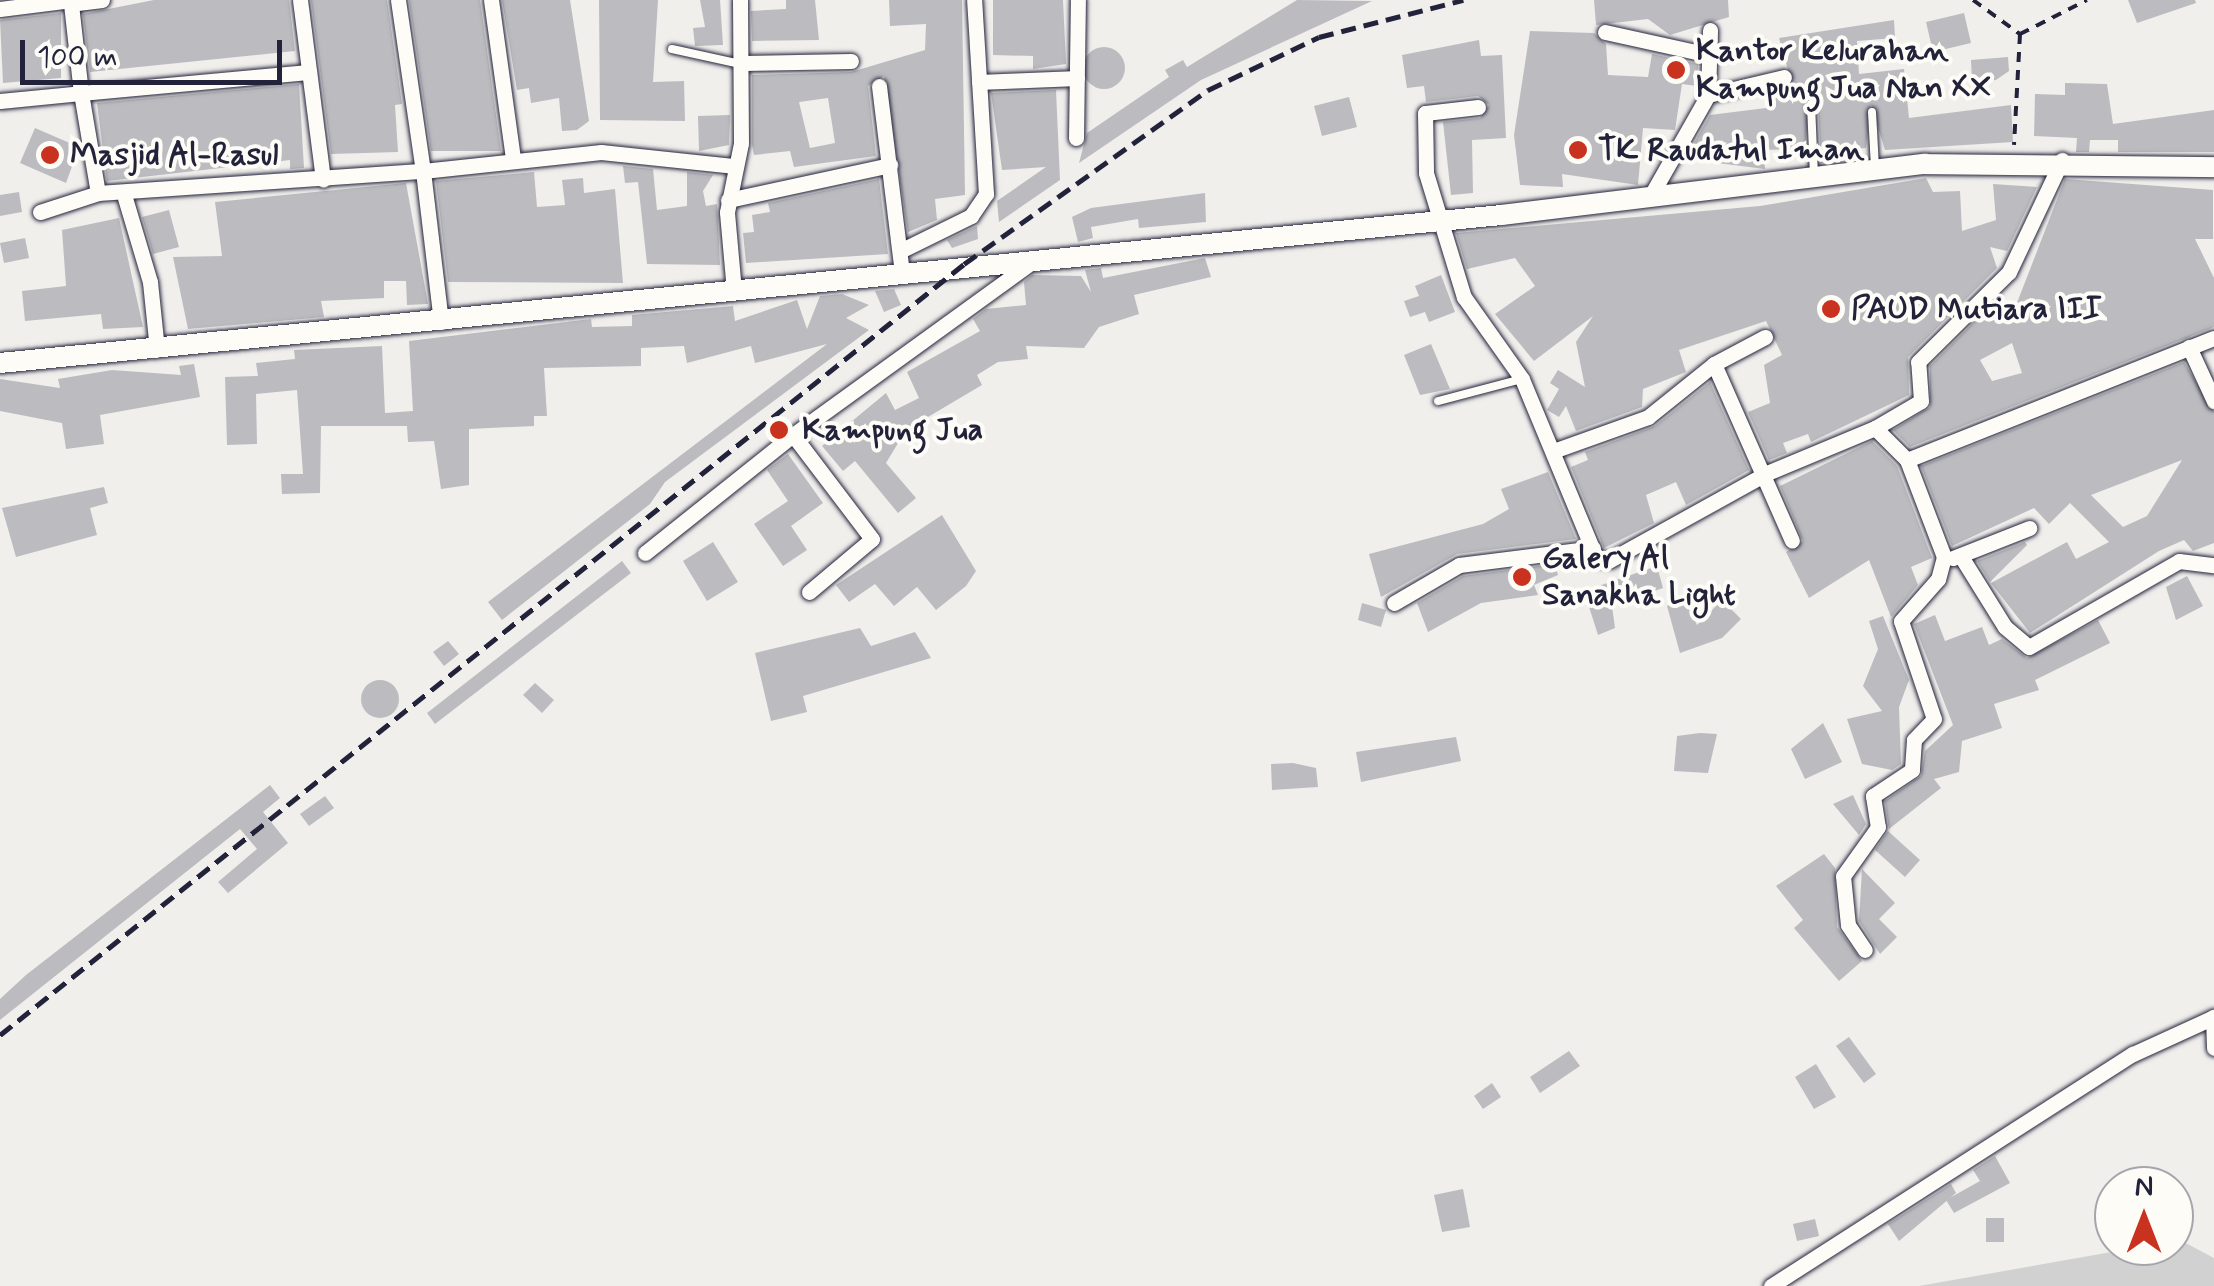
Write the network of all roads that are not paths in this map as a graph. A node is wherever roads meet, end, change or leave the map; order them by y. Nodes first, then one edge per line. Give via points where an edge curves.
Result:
1 (102, 0) edge
2 (300, 0) edge
3 (398, 0) edge
4 (490, 0) edge
5 (740, 0) edge
6 (974, 0) edge
7 (1078, 0) edge
8 (71, 2) edge
9 (0, 9) edge
10 (1710, 30) dead end
11 (1605, 32) dead end
12 (672, 49) dead end
13 (1710, 55) junction
14 (851, 61) dead end
15 (744, 63) junction
16 (308, 72) junction
17 (1784, 76) dead end
18 (1077, 78) junction
19 (979, 82) junction
20 (880, 86) dead end
21 (81, 93) junction
22 (1708, 95) junction
23 (0, 102) edge
24 (1812, 104) dead end
25 (1478, 107) dead end
26 (1872, 112) dead end
27 (1076, 138) dead end
28 (513, 159) junction
29 (2062, 160) junction
30 (890, 165) junction
31 (735, 166) junction
32 (2214, 167) edge
33 (1876, 169) junction
34 (423, 172) junction
35 (1814, 177) junction
36 (322, 180) junction
37 (98, 193) junction
38 (1650, 197) junction
39 (125, 198) junction
40 (728, 200) junction
41 (40, 212) dead end
42 (1440, 218) junction
43 (902, 250) junction
44 (1036, 258) junction
45 (902, 274) junction
46 (734, 291) junction
47 (441, 322) junction
48 (1765, 337) dead end
49 (2214, 338) edge
50 (2189, 347) junction
51 (157, 350) junction
52 (0, 363) edge
53 (1714, 364) junction
54 (1522, 379) junction
55 (1438, 401) dead end
56 (2214, 401) edge
57 (1876, 428) junction
58 (794, 435) junction
59 (1556, 450) junction
60 (1906, 460) junction
61 (1767, 473) junction
62 (2029, 528) dead end
63 (1792, 541) dead end
64 (1592, 548) junction
65 (644, 553) dead end
66 (1944, 557) junction
67 (1962, 558) junction
68 (2214, 564) edge
69 (810, 592) dead end
70 (1394, 603) dead end
71 (1865, 950) dead end
72 (2213, 1017) edge
73 (2214, 1048) edge
74 (1771, 1286) edge

1 - 8 street
2 - 16 street
3 - 34 street
4 - 28 street
5 - 15 street
6 - 19 street
7 - 18 street
8 - 9 street
8 - 21 street
10 - 13 street
11 - 13 street
12 - 15 lane
13 - 22 street
14 - 15 street
15 - 31 street
16 - 21 street
16 - 36 street
17 - 22 street
18 - 19 street
18 - 27 street
19 - 43 street via 989,182 981,206
20 - 30 street
21 - 23 street
21 - 37 street
22 - 38 street
24 - 35 lane
25 - 42 street via 1425,113
26 - 33 lane
28 - 31 street via 619,152
28 - 34 street
29 - 32 street
29 - 33 street
29 - 57 street via 2009,272 1918,362 1921,401
30 - 40 street
30 - 43 street
31 - 40 street
33 - 35 street
34 - 36 street
34 - 47 street
35 - 38 street
36 - 39 street
37 - 39 street
37 - 41 street
38 - 42 street
39 - 51 street via 150,282
40 - 46 street
42 - 44 street
42 - 54 street via 1472,315
43 - 45 street
44 - 45 street
44 - 58 street
45 - 46 street
46 - 47 street
47 - 51 street
48 - 53 street
49 - 50 street
50 - 56 street
50 - 60 street
51 - 52 street
53 - 59 street via 1648,417
53 - 61 street
54 - 55 lane
54 - 59 street
57 - 60 street
57 - 61 street
58 - 65 street
58 - 69 street via 872,539
59 - 64 street
60 - 66 street
61 - 63 street
61 - 64 street via 1610,560
62 - 67 street
64 - 70 street via 1459,564
66 - 67 street
66 - 71 street via 1938,579 1901,622 1934,719 1914,740 1912,770 1873,796 1878,827 1843,876 1848,925
67 - 68 street via 2005,627 2029,647 2179,562
72 - 73 street
72 - 74 street via 2134,1054

